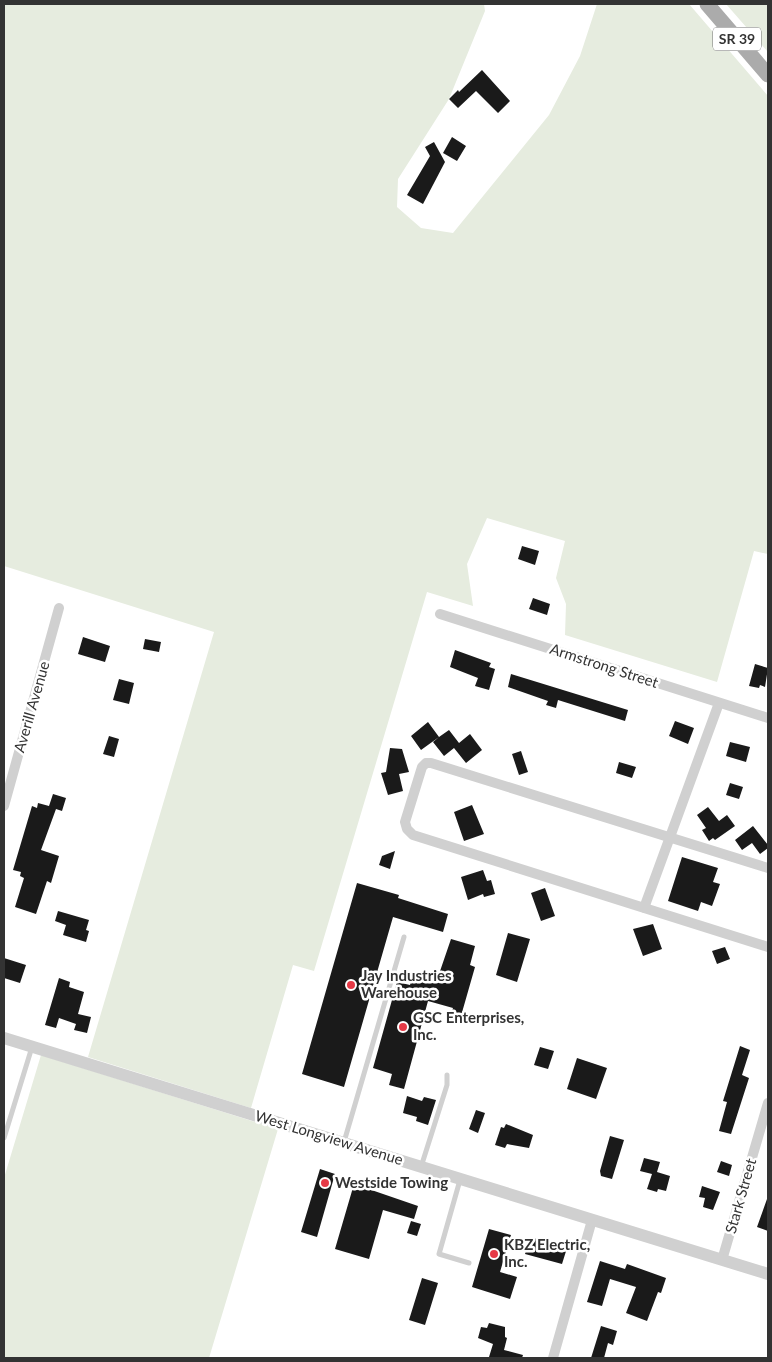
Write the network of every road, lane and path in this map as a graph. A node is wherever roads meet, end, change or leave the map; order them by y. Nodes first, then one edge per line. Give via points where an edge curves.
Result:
1 (706, 4) edge
2 (768, 75) edge
3 (59, 608) dead end
4 (440, 614) dead end
5 (719, 703) junction
6 (768, 718) edge
7 (4, 806) edge
8 (671, 838) junction
9 (768, 868) edge
10 (644, 908) junction
11 (404, 938) dead end
12 (768, 948) edge
13 (4, 1038) edge
14 (32, 1046) junction
15 (447, 1075) dead end
16 (768, 1103) edge
17 (4, 1138) edge
18 (344, 1143) junction
19 (421, 1167) junction
20 (460, 1179) junction
21 (592, 1220) junction
22 (722, 1260) junction
23 (469, 1263) dead end
24 (768, 1274) edge
25 (552, 1358) edge

1 - 2 main road, SR 39
3 - 7 street, Averill Avenue
4 - 5 street, Armstrong Street
5 - 6 street, Armstrong Street
5 - 8 street
8 - 9 street
8 - 10 street
8 - 10 street via 431,763 422,767 405,822 413,835
10 - 12 street
11 - 18 lane
13 - 14 street, West Longview Avenue
14 - 17 lane
14 - 18 street, West Longview Avenue
15 - 19 lane via 447,1085
16 - 22 street, Stark Street
18 - 19 street, West Longview Avenue
19 - 20 street, West Longview Avenue
20 - 21 street, West Longview Avenue
20 - 23 lane via 439,1254
21 - 22 street, West Longview Avenue
21 - 25 street
22 - 24 street, West Longview Avenue

